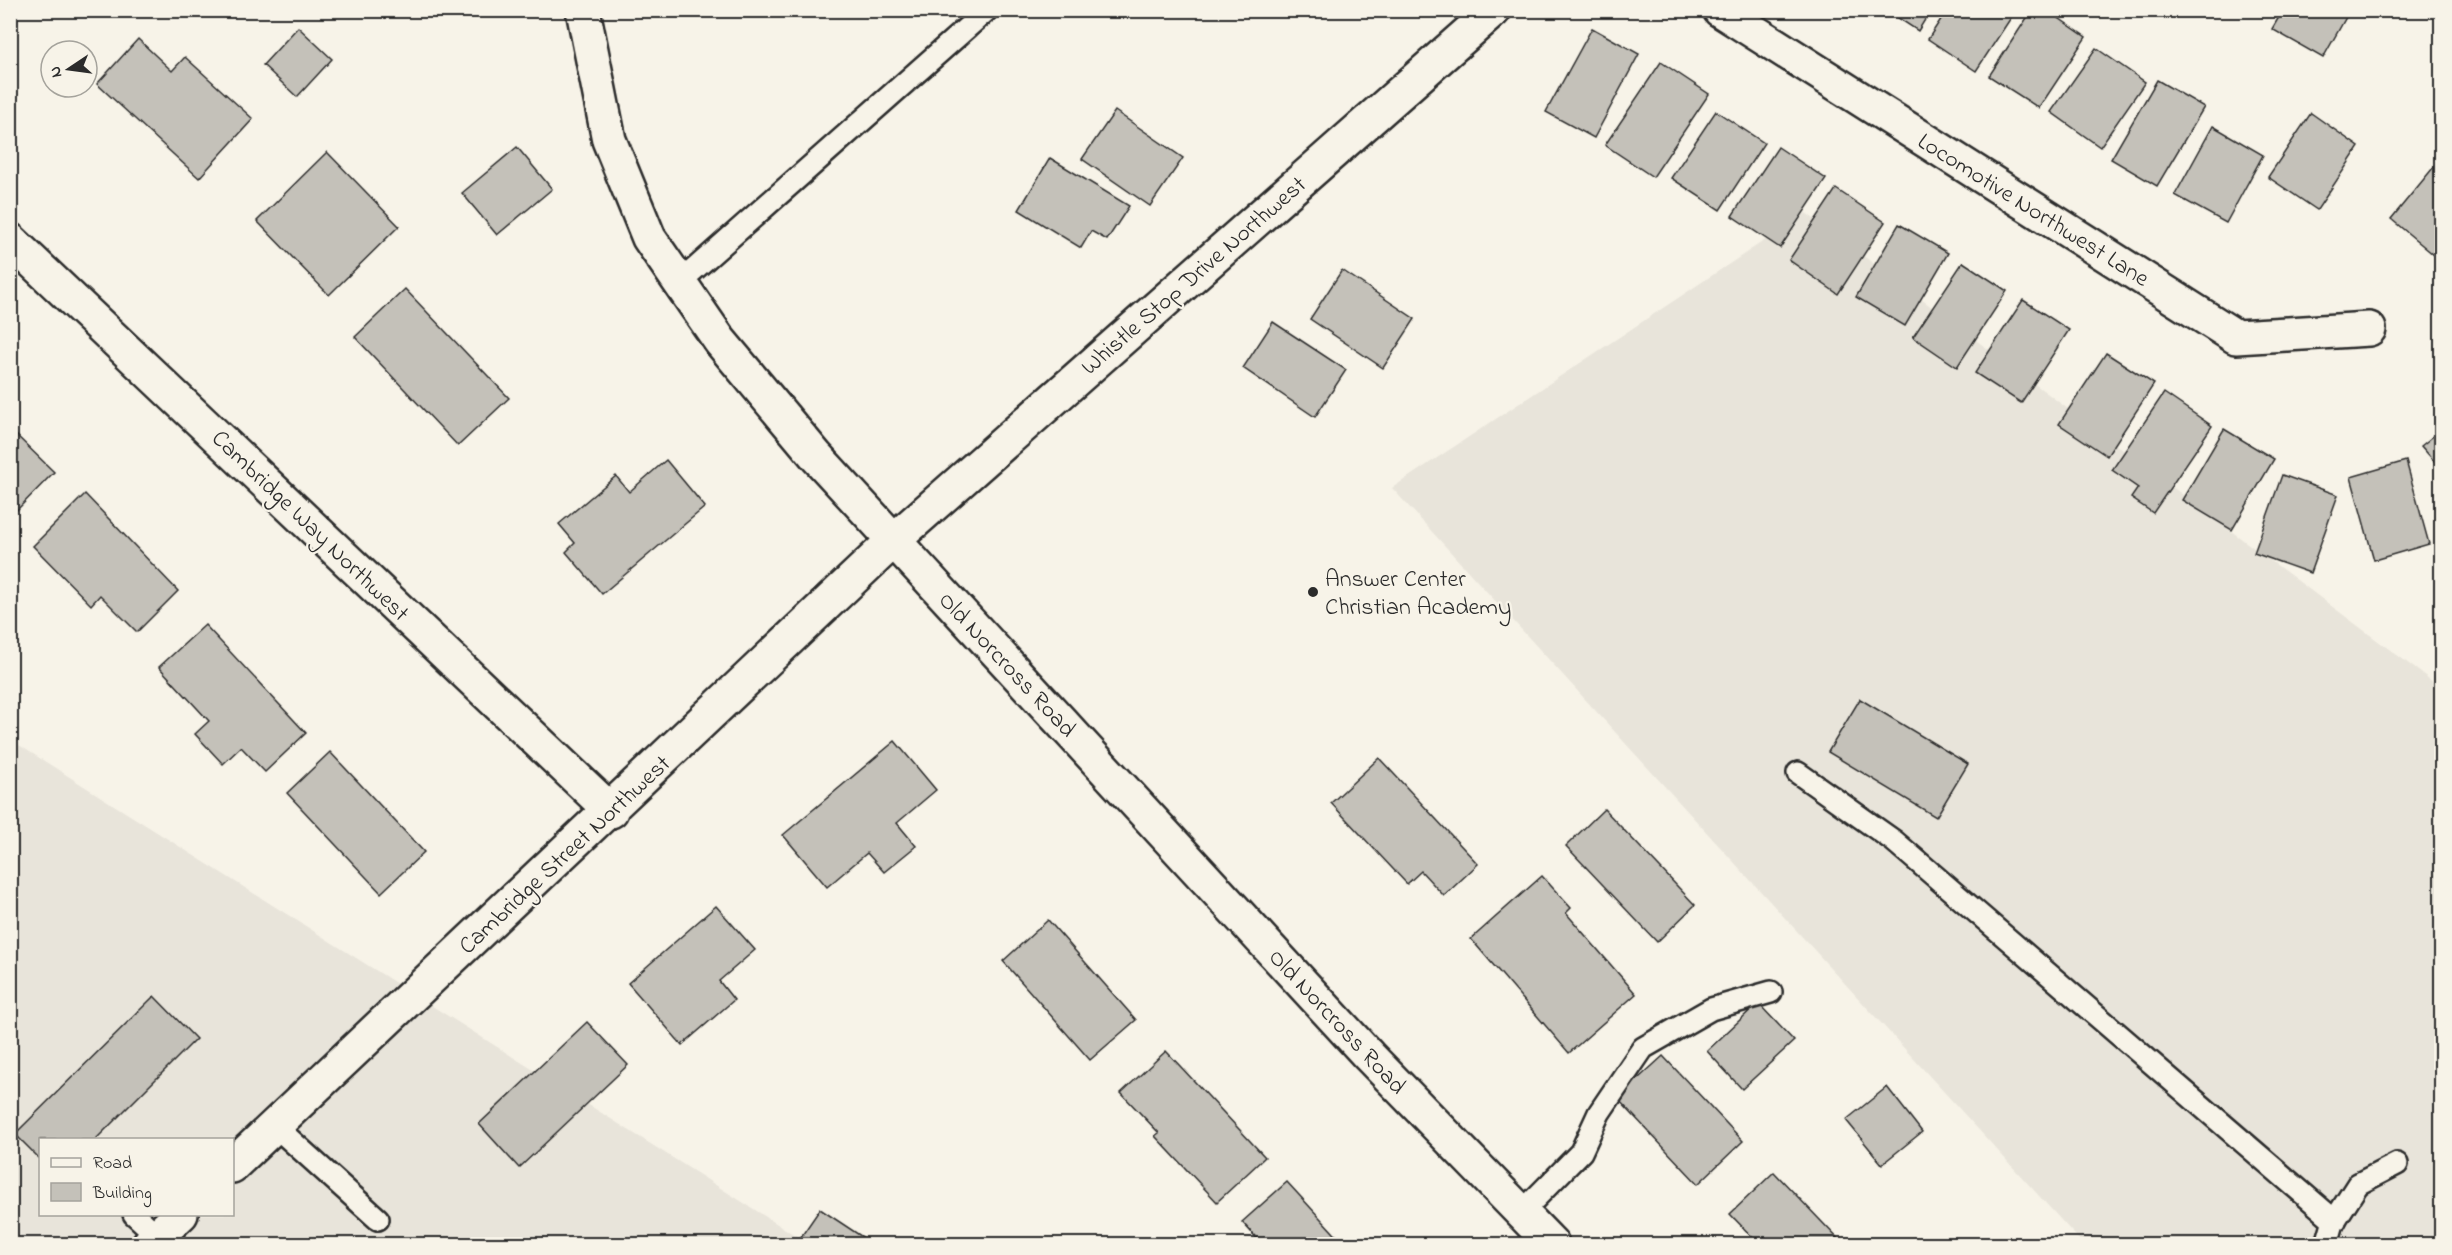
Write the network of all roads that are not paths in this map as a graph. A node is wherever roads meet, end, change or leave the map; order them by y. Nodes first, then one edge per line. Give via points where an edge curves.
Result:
1 (583, 10) edge
2 (987, 10) edge
3 (1494, 10) edge
4 (1720, 10) edge
5 (10, 240) edge
6 (680, 282) junction
7 (2369, 329) dead end
8 (894, 540) junction
9 (1798, 772) dead end
10 (611, 811) junction
11 (1771, 992) dead end
12 (275, 1126) junction
13 (234, 1164) edge
14 (2397, 1164) dead end
15 (1521, 1213) junction
16 (136, 1216) edge
17 (378, 1219) dead end
18 (2335, 1221) junction
19 (162, 1232) edge
20 (1552, 1245) edge
21 (2327, 1245) edge

1 - 6 street, Old Norcross Road via 609,140 650,238
2 - 6 lane
3 - 8 street, Whistle Stop Drive Northwest
4 - 7 street, Locomotive Northwest Lane via 2236,337
5 - 10 street, Cambridge Way Northwest
6 - 8 street, Old Norcross Road via 720,341 817,457
8 - 10 street, Cambridge Street Northwest
8 - 15 street, Old Norcross Road via 1369,1056
9 - 18 lane via 1894,841
10 - 12 street, Cambridge Street Northwest
11 - 15 lane via 1711,1009 1643,1048 1599,1113 1581,1152
12 - 13 street, Cambridge Street Northwest
12 - 17 lane
14 - 18 lane via 2358,1184
15 - 20 street, Old Norcross Road
16 - 19 lane
18 - 21 lane

